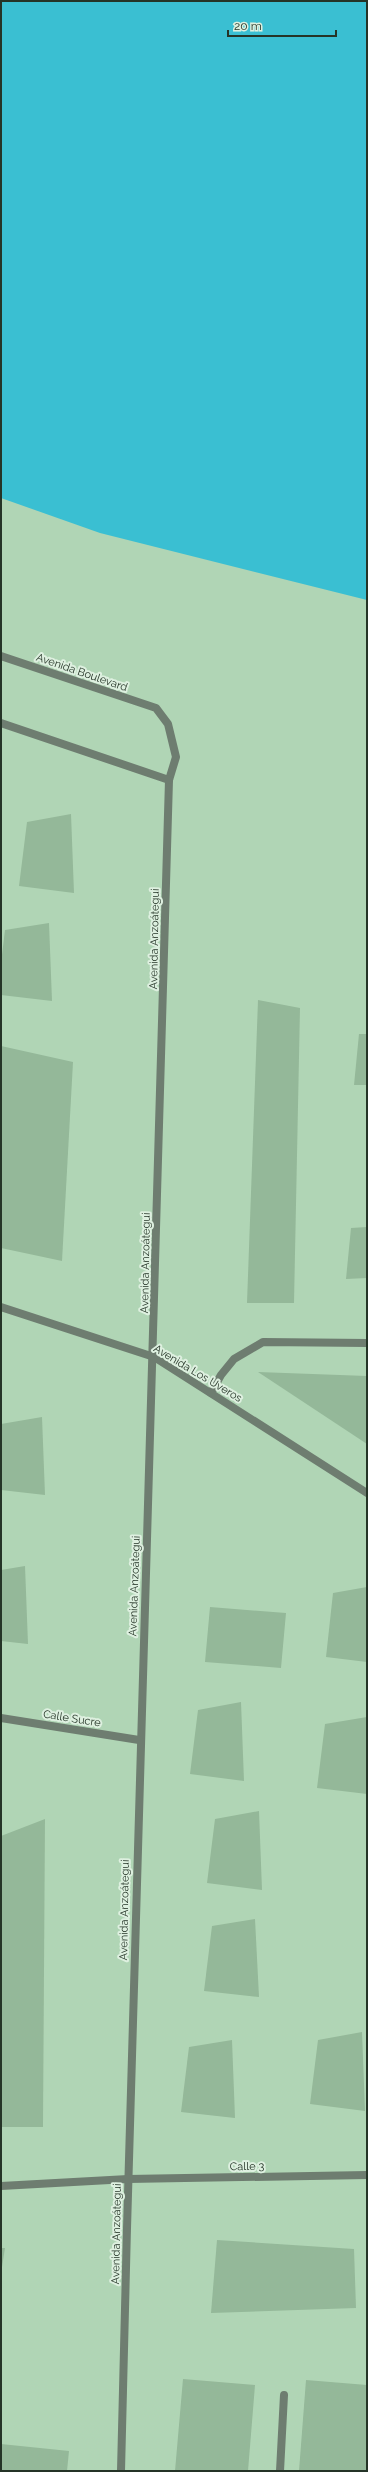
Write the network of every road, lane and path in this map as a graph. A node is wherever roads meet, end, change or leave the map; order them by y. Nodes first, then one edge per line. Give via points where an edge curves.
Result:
1 (1, 656) edge
2 (156, 708) joint
3 (1, 723) edge
4 (168, 780) junction
5 (1, 1307) edge
6 (367, 1343) edge
7 (154, 1357) junction
8 (211, 1393) junction
9 (367, 1493) edge
10 (1, 1718) edge
11 (139, 1740) junction
12 (367, 2175) edge
13 (128, 2179) junction
14 (1, 2186) edge
15 (284, 2395) dead end
16 (121, 2471) edge
17 (280, 2471) edge

1 - 2 street, Avenida Boulevard
2 - 4 street, Avenida Anzoátegui via 168,724 176,757
3 - 4 street
4 - 7 street, Avenida Anzoátegui
5 - 7 street, Avenida Los Uveros
6 - 8 street via 263,1342 234,1359
7 - 8 street, Avenida Los Uveros
7 - 11 street, Avenida Anzoátegui
8 - 9 street, Avenida Los Uveros
10 - 11 street, Calle Sucre
11 - 13 street, Avenida Anzoátegui
12 - 13 street, Calle 3
13 - 14 street, Calle 3
13 - 16 street, Avenida Anzoátegui
15 - 17 street

